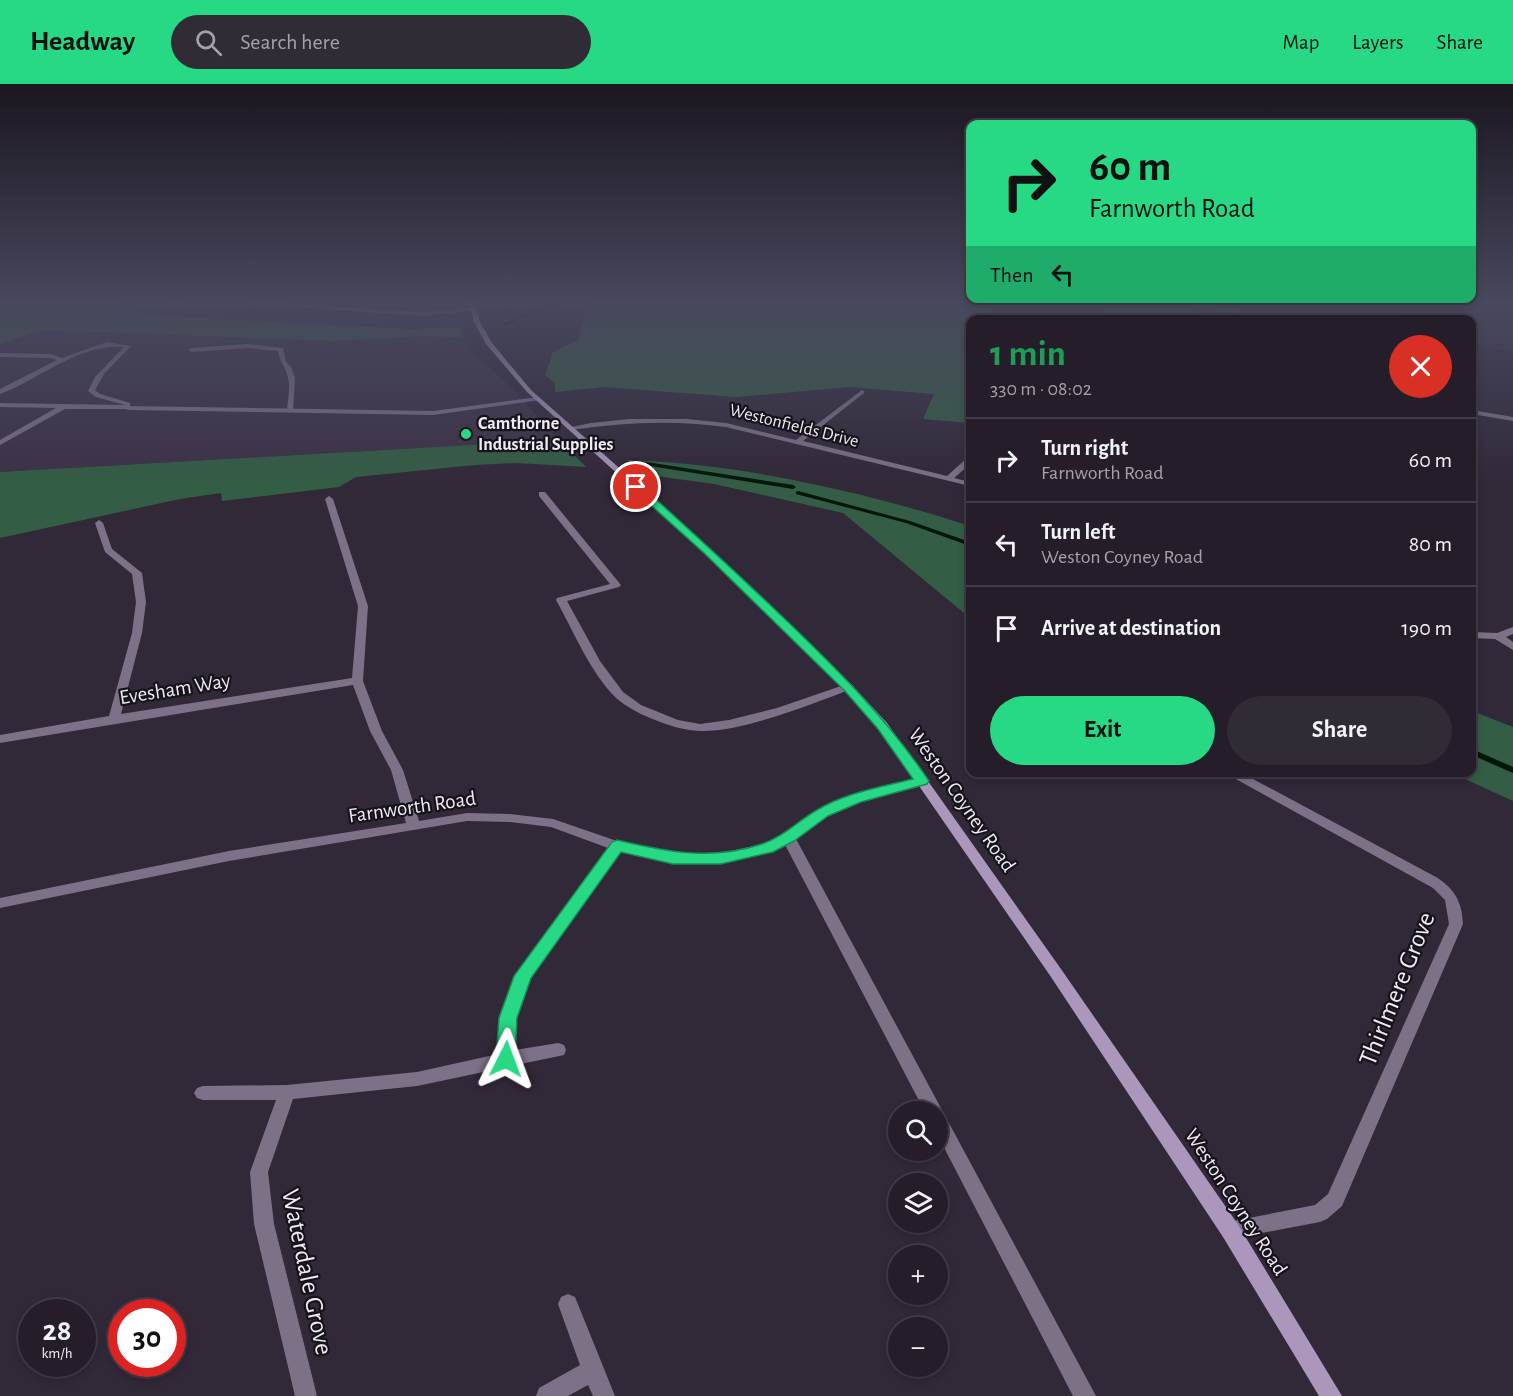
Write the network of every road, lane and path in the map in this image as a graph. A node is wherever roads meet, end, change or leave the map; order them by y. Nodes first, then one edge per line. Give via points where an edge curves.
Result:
1 (54, 364) edge
2 (112, 364) edge
3 (286, 364) edge
4 (507, 364) edge
5 (0, 392) edge
6 (862, 392) dead end
7 (538, 399) junction
8 (0, 405) edge
9 (63, 407) junction
10 (128, 408) junction
11 (291, 410) junction
12 (1476, 413) edge
13 (1513, 419) edge
14 (571, 428) junction
15 (0, 443) edge
16 (796, 444) junction
17 (966, 463) edge
18 (948, 479) junction
19 (966, 483) edge
20 (542, 494) dead end
21 (329, 499) dead end
22 (99, 523) dead end
23 (1513, 630) edge
24 (1476, 635) edge
25 (1498, 636) junction
26 (1513, 647) edge
27 (357, 681) junction
28 (848, 687) junction
29 (114, 719) junction
30 (0, 740) edge
31 (1238, 777) edge
32 (922, 781) junction
33 (414, 827) junction
34 (788, 837) junction
35 (617, 846) junction
36 (0, 903) edge
37 (558, 1050) dead end
38 (506, 1059) junction
39 (287, 1092) junction
40 (203, 1094) dead end
41 (928, 1101) edge
42 (948, 1138) edge
43 (1230, 1230) junction
44 (568, 1304) dead end
45 (593, 1370) junction
46 (306, 1396) edge
47 (547, 1396) edge
48 (604, 1396) edge
49 (1085, 1396) edge
50 (1331, 1396) edge

1 - 5 street
2 - 10 street via 95,379 91,391 124,402
3 - 11 street via 292,374
4 - 7 street, Weston Coyney Road
6 - 16 street
7 - 11 street via 433,413
7 - 14 street, Weston Coyney Road
8 - 9 street
9 - 10 street
9 - 15 street
10 - 11 street
12 - 13 street
14 - 16 street, Westonfields Drive via 616,421 690,420 726,425
14 - 28 street, Weston Coyney Road via 708,551
16 - 18 street, Westonfields Drive
17 - 18 street
18 - 19 street, Westonfields Drive
20 - 28 street via 616,585 561,600 617,692 629,704 681,724 709,727
21 - 27 street via 363,606
22 - 29 street via 108,550 137,573 141,602 137,633
23 - 25 street
24 - 25 street
25 - 26 street
27 - 29 street, Evesham Way
27 - 33 street via 397,770
28 - 32 street, Weston Coyney Road via 883,726
29 - 30 street, Evesham Way
31 - 43 street, Thirlmere Grove via 1440,885 1456,905 1456,924 1335,1200 1320,1213
32 - 34 street, Farnworth Road via 856,799 823,813
32 - 43 street, Weston Coyney Road
33 - 35 street, Farnworth Road via 467,817 510,818 553,823
33 - 36 street, Farnworth Road via 229,856
34 - 35 street, Farnworth Road via 767,848 721,858 673,859
34 - 41 street
35 - 38 street via 523,976 508,1018
37 - 38 street
38 - 39 street via 417,1079
39 - 40 street
39 - 46 street, Waterdale Grove via 259,1172 260,1197
42 - 49 street
43 - 50 street, Weston Coyney Road
44 - 45 street
45 - 47 street
45 - 48 street

